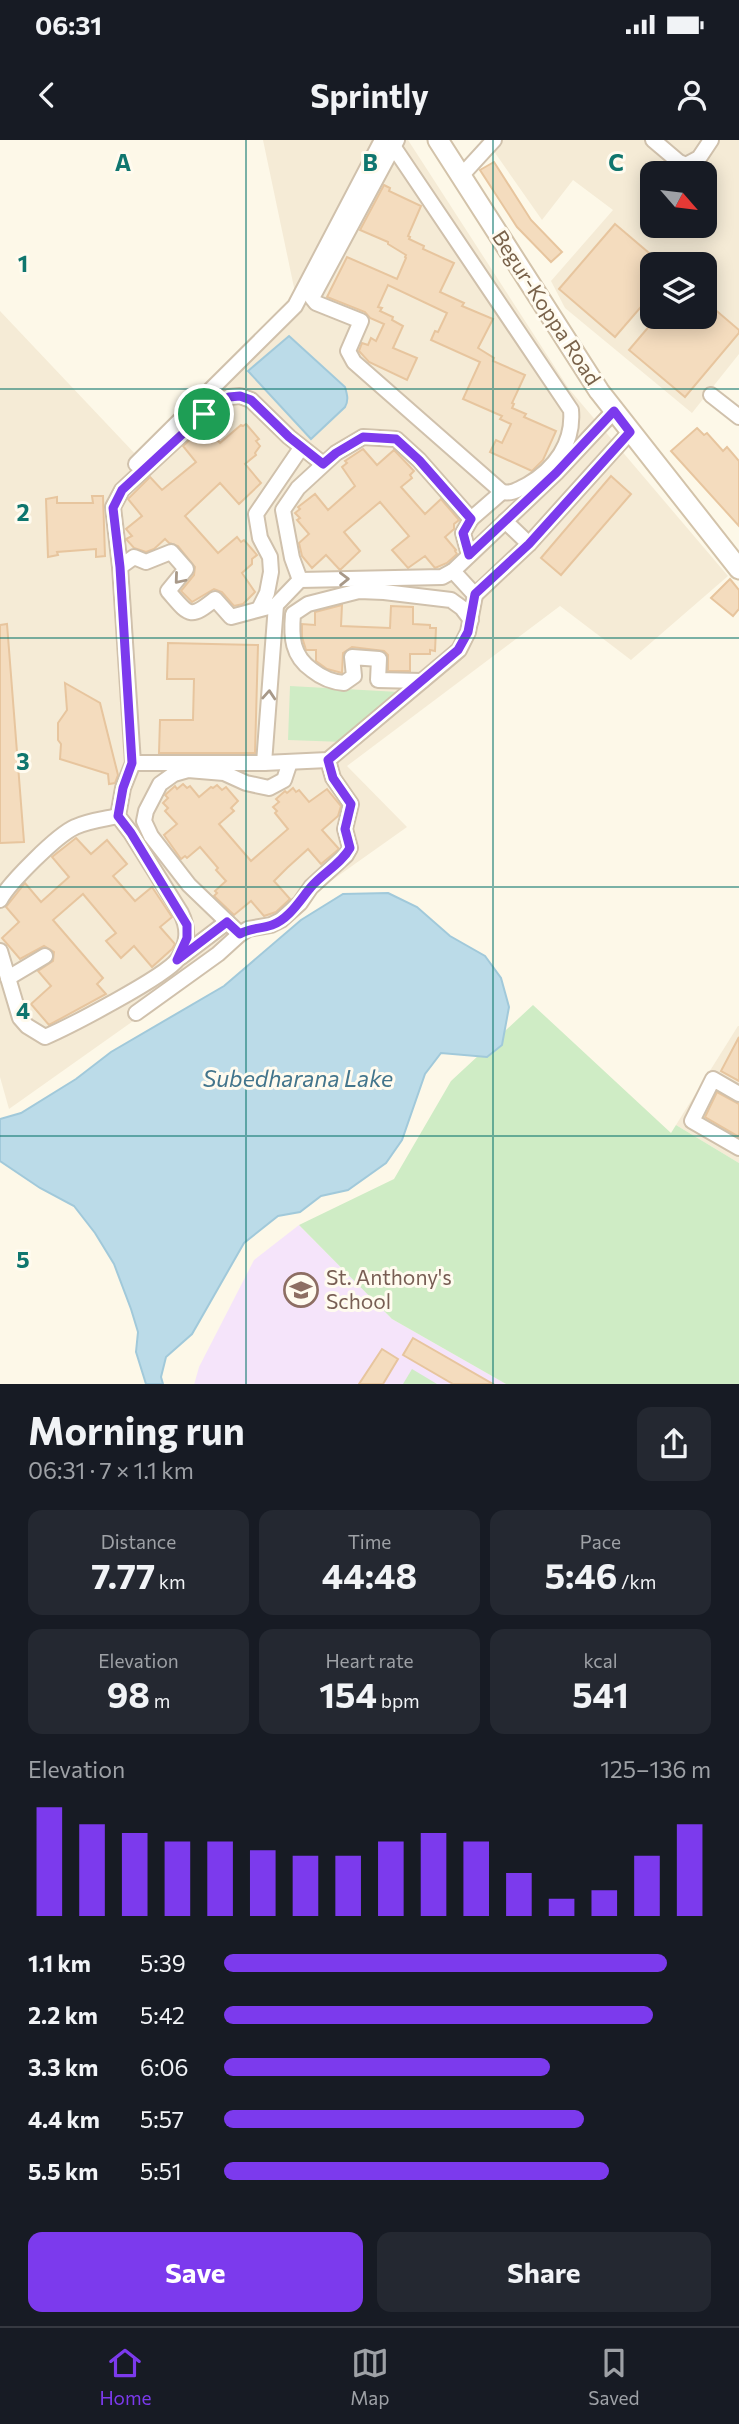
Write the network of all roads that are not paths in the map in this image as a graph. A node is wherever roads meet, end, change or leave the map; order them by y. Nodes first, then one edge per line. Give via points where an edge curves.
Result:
1 (438, 140) edge
2 (494, 140) edge
3 (653, 140) edge
4 (710, 140) edge
5 (391, 142) edge
6 (461, 176) junction
7 (711, 394) dead end
8 (614, 411) junction
9 (739, 417) edge
10 (630, 432) junction
11 (301, 447) junction
12 (323, 464) junction
13 (121, 479) dead end
14 (502, 492) junction
15 (471, 519) junction
16 (505, 521) junction
17 (529, 544) junction
18 (469, 555) junction
19 (120, 567) junction
20 (739, 569) edge
21 (453, 571) junction
22 (300, 580) junction
23 (475, 594) junction
24 (276, 605) junction
25 (259, 609) junction
26 (471, 620) junction
27 (422, 681) junction
28 (328, 760) junction
29 (290, 762) junction
30 (132, 763) junction
31 (264, 764) junction
32 (118, 816) junction
33 (0, 900) edge
34 (227, 922) junction
35 (240, 934) junction
36 (0, 951) edge
37 (45, 956) dead end
38 (177, 960) junction
39 (8, 978) junction
40 (136, 1013) dead end
41 (739, 1094) edge
42 (739, 1148) edge

1 - 6 main road, Begur-Koppa Road
2 - 6 street
3 - 4 street via 687,165 699,158
5 - 13 street via 295,306
5 - 14 street via 571,410 569,438 560,456 543,475 510,494
5 - 14 street via 312,298 361,321 348,351 354,362
6 - 8 main road, Begur-Koppa Road
7 - 9 street
8 - 10 main road, Begur-Koppa Road
8 - 16 street
10 - 17 street
10 - 20 main road, Begur-Koppa Road
11 - 12 street
11 - 19 street via 251,400 229,397 204,414 122,490 113,508
11 - 25 street via 256,514 271,572
12 - 15 street via 363,437 396,439
12 - 22 street via 283,510
14 - 15 street
15 - 18 street via 463,533
16 - 17 street
16 - 18 street
17 - 23 street
18 - 21 street
19 -> 25 street via 135,557 146,562 171,552 187,569 168,591 190,613 199,612 215,599 231,617
19 - 30 street
22 -> 21 street via 442,577
21 - 23 street
22 - 24 street
23 - 26 street
24 - 25 street
31 -> 24 street
26 - 27 street via 458,650
26 - 27 street via 451,600 359,591 308,604 293,614 295,652 324,679 344,683 354,676 352,657 379,659 378,680
27 - 28 street
28 - 29 street
28 - 35 street via 333,778 351,804 345,829 350,848 281,920
29 - 31 street
29 - 34 street via 284,779 269,788 223,773 187,769 160,784 150,800 144,821 151,836 189,885
30 - 31 street
30 - 32 street
32 - 33 street via 74,827 6,888
32 - 38 street via 187,925 187,938
34 - 35 street
34 - 38 street
35 - 40 street
36 - 39 street
37 - 39 street
38 - 39 street via 45,1037 20,1018
41 - 42 street via 713,1079 692,1121

